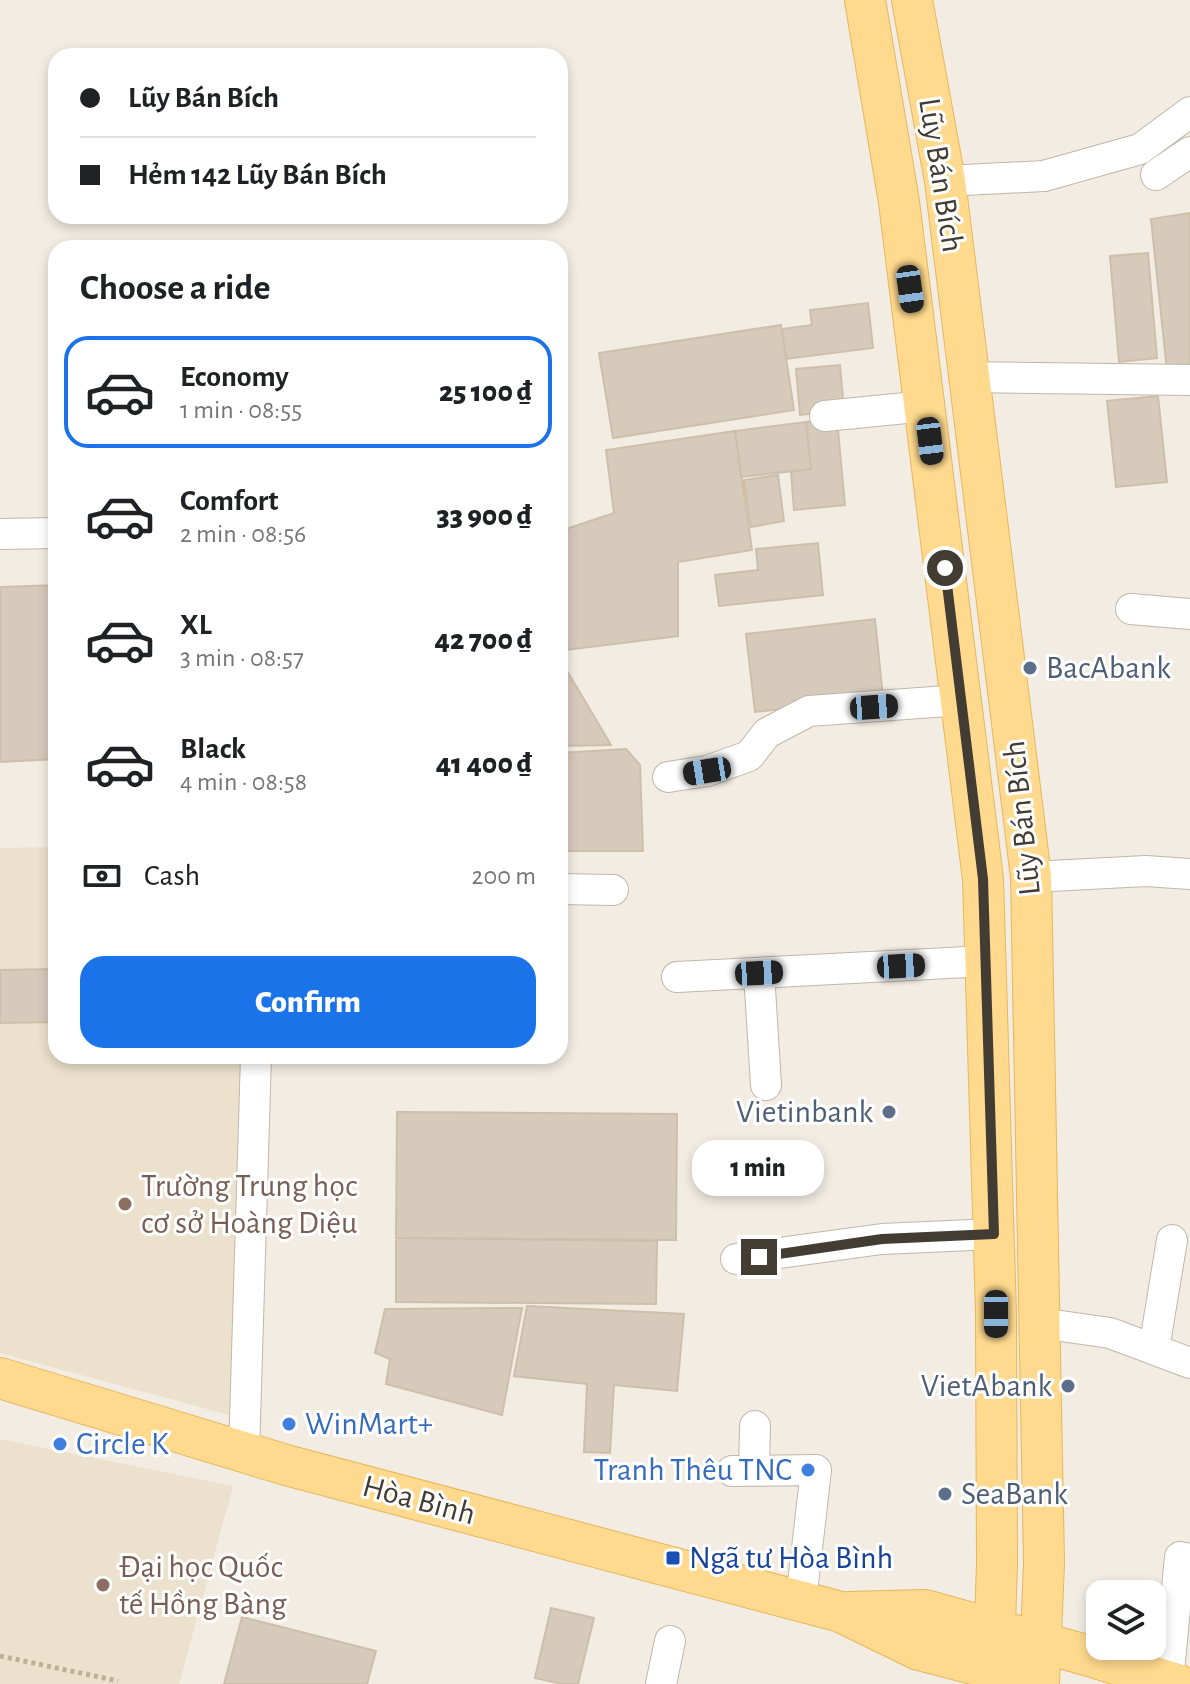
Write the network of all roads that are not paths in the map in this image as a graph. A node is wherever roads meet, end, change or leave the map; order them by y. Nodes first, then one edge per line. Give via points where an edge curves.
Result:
1 (865, 0) edge
2 (919, 1) edge
3 (1190, 112) edge
4 (1190, 152) edge
5 (1156, 175) dead end
6 (945, 181) junction
7 (970, 377) junction
8 (1190, 380) edge
9 (926, 406) junction
10 (825, 416) dead end
11 (48, 533) edge
12 (0, 534) edge
13 (1131, 609) dead end
14 (1190, 614) edge
15 (961, 700) junction
16 (668, 777) dead end
17 (1190, 874) edge
18 (1031, 877) junction
19 (568, 889) edge
20 (613, 890) dead end
21 (987, 961) junction
22 (759, 973) junction
23 (677, 977) dead end
24 (256, 1064) edge
25 (766, 1085) dead end
26 (994, 1234) junction
27 (1172, 1240) dead end
28 (736, 1259) dead end
29 (1040, 1323) junction
30 (1154, 1349) junction
31 (1190, 1363) edge
32 (0, 1378) edge
33 (755, 1426) dead end
34 (244, 1453) junction
35 (1190, 1559) edge
36 (1044, 1563) junction
37 (997, 1564) junction
38 (801, 1601) junction
39 (925, 1610) junction
40 (841, 1612) junction
41 (995, 1629) junction
42 (670, 1641) dead end
43 (1086, 1648) edge
44 (919, 1650) junction
45 (1086, 1659) edge
46 (1102, 1660) edge
47 (1043, 1673) edge
48 (993, 1677) edge
49 (1172, 1683) edge
50 (661, 1684) edge
51 (952, 1684) edge

1 - 9 main road, Lũy Bán Bích
2 - 6 main road, Lũy Bán Bích
3 - 6 street via 1140,149 1057,173
4 - 5 street
6 - 7 main road, Lũy Bán Bích
7 - 8 street
7 - 18 main road, Lũy Bán Bích
9 - 10 street
9 - 15 main road, Lũy Bán Bích
11 - 12 street
13 - 14 street
15 - 16 street via 809,711 767,733 749,756
15 - 21 main road, Lũy Bán Bích via 983,879
17 - 18 street
18 - 29 main road, Lũy Bán Bích
19 - 20 street
21 - 22 street
21 - 26 main road, Lũy Bán Bích
22 - 23 street
22 - 25 street
24 - 34 street
26 - 28 street via 882,1239
26 - 37 main road, Lũy Bán Bích
27 - 30 street
29 - 30 street via 1110,1333
29 - 36 main road, Lũy Bán Bích
30 - 31 street
32 - 34 main road, Hòa Bình
33 - 38 street via 743,1471 816,1470
34 - 38 main road, Hòa Bình
35 - 49 street via 1180,1557
36 - 43 main road
36 - 47 main road, Lũy Bán Bích
37 - 39 main road via 968,1599
37 - 41 main road, Lũy Bán Bích
38 - 40 main road, Hòa Bình
39 - 40 main road, Hòa Bình
39 - 41 main road, Hòa Bình
40 - 44 main road, Hòa Bình
41 - 47 main road, Hòa Bình
41 - 48 main road, Lũy Bán Bích
42 - 50 street
44 - 48 main road, Hòa Bình
44 - 51 main road
45 - 47 main road
46 - 49 main road
47 - 48 main road, Hòa Bình

